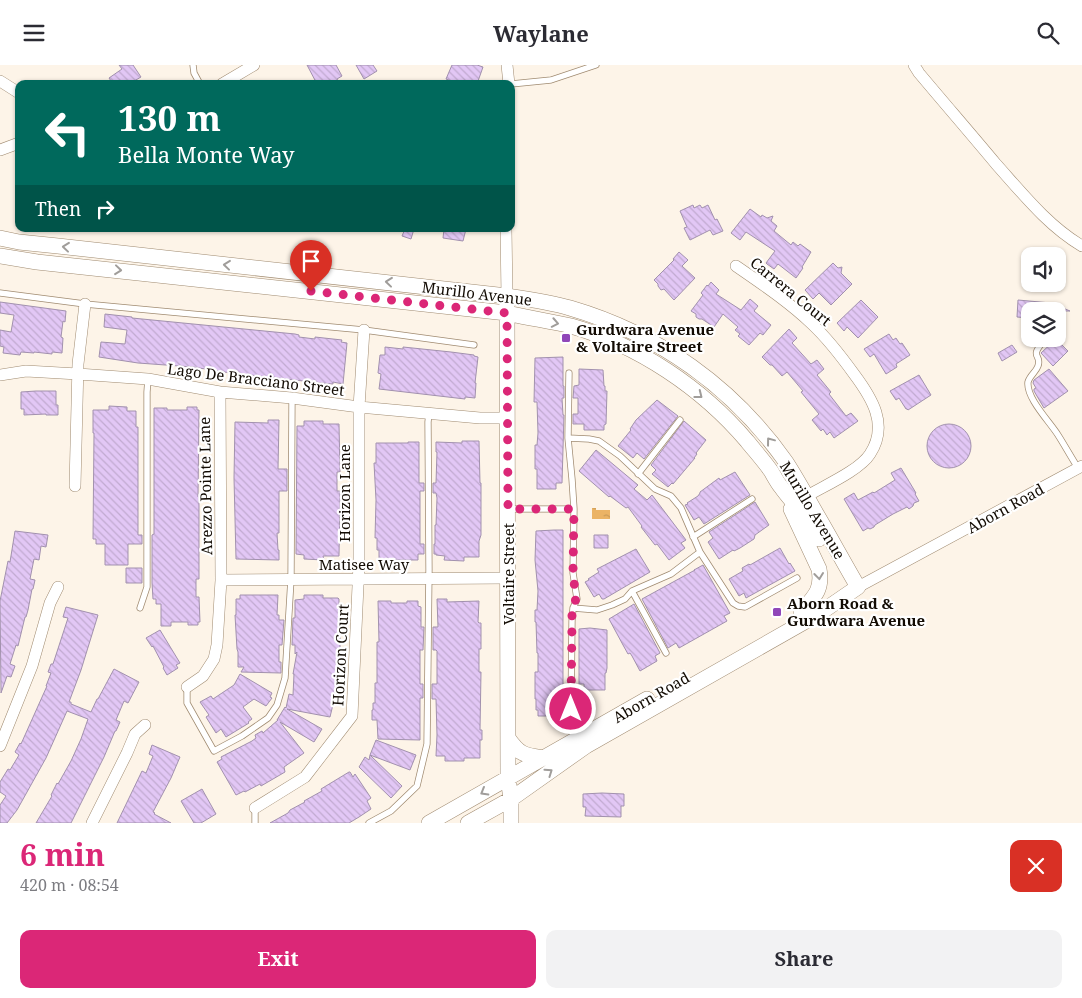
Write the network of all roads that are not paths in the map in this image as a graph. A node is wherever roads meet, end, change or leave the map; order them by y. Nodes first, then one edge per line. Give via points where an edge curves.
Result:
1 (193, 65) edge
2 (254, 65) edge
3 (508, 65) edge
4 (596, 65) edge
5 (914, 65) edge
6 (198, 80) edge
7 (229, 80) edge
8 (510, 80) edge
9 (0, 81) edge
10 (515, 84) edge
11 (15, 90) edge
12 (15, 144) edge
13 (0, 150) edge
14 (506, 232) edge
15 (0, 238) edge
16 (1082, 246) edge
17 (0, 256) edge
18 (736, 266) dead end
19 (0, 293) edge
20 (507, 296) junction
21 (85, 304) junction
22 (507, 313) junction
23 (364, 330) junction
24 (474, 345) dead end
25 (1038, 347) edge
26 (569, 373) dead end
27 (78, 374) junction
28 (0, 375) edge
29 (148, 379) junction
30 (220, 391) junction
31 (292, 397) junction
32 (359, 407) junction
33 (429, 413) junction
34 (508, 418) junction
35 (680, 420) dead end
36 (568, 438) junction
37 (1080, 467) edge
38 (638, 474) junction
39 (76, 486) dead end
40 (781, 488) junction
41 (807, 496) junction
42 (752, 499) dead end
43 (508, 509) junction
44 (574, 509) junction
45 (693, 537) junction
46 (700, 553) junction
47 (508, 578) junction
48 (797, 578) dead end
49 (291, 579) junction
50 (358, 579) junction
51 (428, 579) junction
52 (221, 580) junction
53 (58, 587) dead end
54 (854, 590) junction
55 (632, 591) junction
56 (140, 608) dead end
57 (572, 608) junction
58 (801, 612) junction
59 (666, 653) dead end
60 (187, 687) joint
61 (571, 709) dead end
62 (145, 725) dead end
63 (508, 738) junction
64 (0, 746) edge
65 (544, 758) junction
66 (508, 778) junction
67 (511, 799) junction
68 (255, 809) joint
69 (92, 823) edge
70 (255, 823) edge
71 (369, 823) edge
72 (429, 823) edge
73 (468, 823) edge
74 (511, 823) edge

1 - 6 lane
2 - 7 street
3 - 8 street
4 - 10 lane via 551,80
5 - 16 street via 1014,184 1049,221
9 - 11 street
12 - 13 street
14 - 20 street
20 -> 15 main road, Murillo Avenue
17 -> 22 main road, Murillo Avenue
18 - 41 street, Carrera Court via 812,324 838,352 873,403 878,419 876,441 862,464
19 - 21 lane
20 - 22 main road, Voltaire Street
41 -> 20 main road, Murillo Avenue via 763,432 708,379 679,358 608,321 570,308
21 - 23 lane
21 - 27 street
22 - 34 main road, Voltaire Street
22 -> 40 main road, Murillo Avenue via 570,326 625,347 651,361 704,398 727,419 771,471
23 - 24 lane
23 - 32 street, Horizon Lane
25 - 37 lane via 1036,354 1039,362 1029,379 1029,390
26 - 36 lane
27 - 28 street, Lago De Bracciano Street via 26,371
27 - 29 street, Lago De Bracciano Street
27 - 39 street
29 - 30 street, Lago De Bracciano Street
29 - 56 lane via 146,587
30 - 31 street, Lago De Bracciano Street
30 - 52 street, Arezzo Pointe Lane
31 - 32 street, Lago De Bracciano Street
31 - 49 lane
32 - 33 street, Lago De Bracciano Street
32 - 50 street, Horizon Lane
33 - 34 street, Lago De Bracciano Street
33 - 51 lane
34 - 43 main road, Voltaire Street
35 - 38 lane
36 - 38 lane via 599,441
36 - 44 lane
37 - 54 street, Aborn Road
38 - 45 lane via 681,508
40 - 54 main road, Murillo Avenue via 810,523
40 -> 58 main road via 819,569 818,591
41 - 54 main road, Murillo Avenue
42 - 45 lane
43 - 44 lane
43 - 47 main road, Voltaire Street
44 - 57 lane via 576,599
45 - 46 lane
46 - 48 lane via 738,606 752,604
46 - 55 lane via 671,574
47 - 51 street, Matisee Way
47 - 63 main road, Voltaire Street
49 - 50 street, Matisee Way
49 - 52 street, Matisee Way
49 - 60 lane via 285,678 277,705 268,718 214,751 187,703
50 - 51 street, Matisee Way
50 - 68 street, Horizon Court via 352,716 305,777
51 - 71 lane via 428,744 417,786 391,811
52 - 60 street, Arezzo Pointe Lane via 214,659 203,676
53 - 64 street via 50,603 32,666
54 - 58 main road, Aborn Road
67 -> 54 main road, Aborn Road via 586,746 820,613
55 - 57 lane via 625,599 612,605 597,609
55 - 59 lane
57 - 61 lane
58 - 65 main road, Aborn Road
62 - 69 street via 135,734
63 - 65 main road via 525,755
63 - 66 main road, Voltaire Street
65 - 66 main road, Aborn Road
66 - 67 main road, Voltaire Street
66 -> 72 main road, Aborn Road
67 - 73 main road, Aborn Road
67 - 74 main road, Voltaire Street
68 - 70 lane

